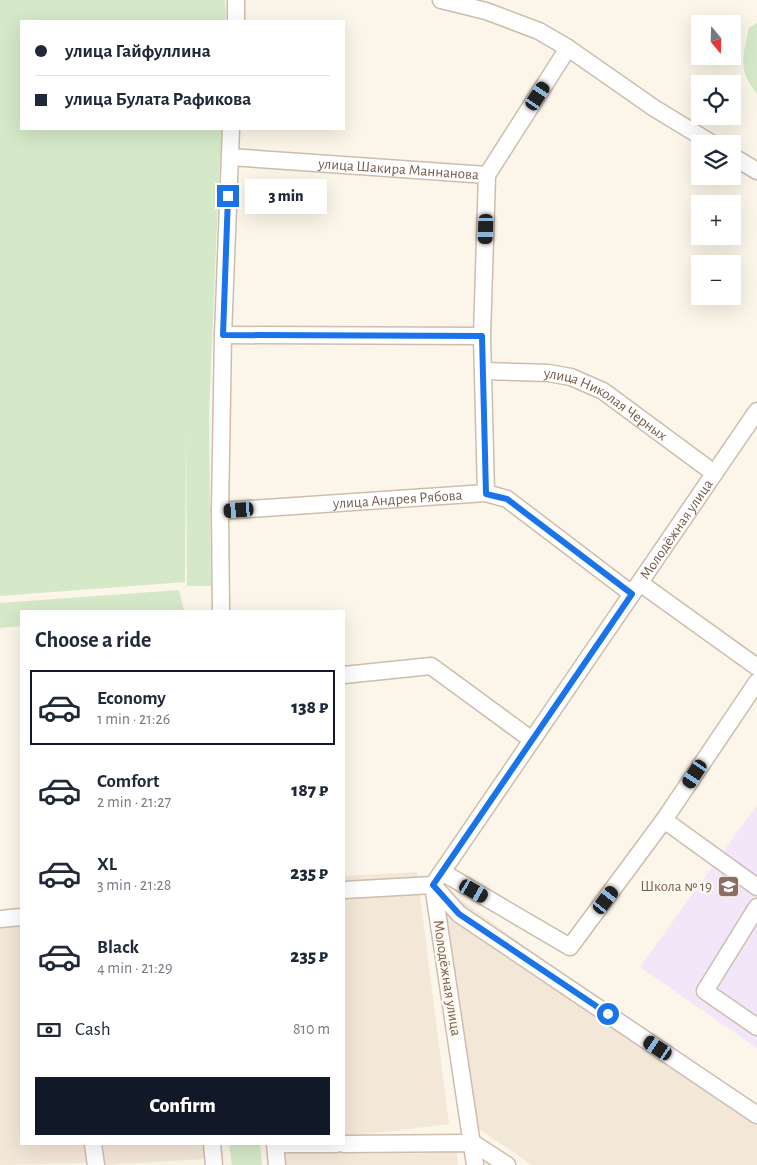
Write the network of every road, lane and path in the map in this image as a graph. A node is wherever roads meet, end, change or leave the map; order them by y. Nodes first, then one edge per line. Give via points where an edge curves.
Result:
1 (236, 0) edge
2 (441, 0) edge
3 (236, 20) edge
4 (568, 48) junction
5 (231, 130) edge
6 (698, 135) edge
7 (230, 157) junction
8 (741, 161) edge
9 (757, 171) edge
10 (487, 175) junction
11 (223, 335) junction
12 (482, 336) junction
13 (483, 372) junction
14 (757, 411) edge
15 (714, 474) junction
16 (486, 494) junction
17 (220, 511) junction
18 (636, 589) junction
19 (221, 610) edge
20 (757, 667) edge
21 (345, 675) edge
22 (757, 682) edge
23 (532, 740) junction
24 (664, 820) junction
25 (437, 879) junction
26 (757, 887) edge
27 (345, 890) edge
28 (757, 907) edge
29 (20, 917) edge
30 (0, 919) edge
31 (757, 1027) edge
32 (757, 1115) edge
33 (473, 1143) junction
34 (345, 1144) edge
35 (93, 1145) edge
36 (212, 1145) edge
37 (275, 1145) edge
38 (96, 1165) edge
39 (214, 1165) edge
40 (277, 1165) edge
41 (475, 1165) edge
42 (506, 1165) edge

1 - 3 street
2 - 4 street via 486,11 539,31
4 - 6 street
4 - 10 street
5 - 7 street
7 - 10 street, улица Шакира Маннанова
7 - 11 street
8 - 9 street
10 - 12 street, улица Шакира Маннанова
11 - 12 street
11 - 17 street
12 - 13 street, улица Шакира Маннанова
13 - 15 street, улица Николая Черных via 548,373 571,377 603,391
13 - 16 street, улица Шакира Маннанова
14 - 15 street, Молодёжная улица
15 - 18 street, Молодёжная улица
16 - 17 street, улица Андрея Рябова
16 - 18 street, улица Андрея Рябова via 507,499
17 - 19 street
18 - 20 street, улица Андрея Рябова
18 - 23 street, Молодёжная улица
21 - 23 street via 431,666
22 - 24 street
23 - 25 street, Молодёжная улица
24 - 25 street via 570,948
24 - 26 street
25 - 27 street
25 - 32 street via 459,914
25 - 33 street, Молодёжная улица
28 - 31 street via 705,991
29 - 30 street
33 - 34 street
33 - 41 street, Молодёжная улица
33 - 42 street
35 - 38 street
36 - 39 street
37 - 40 street

